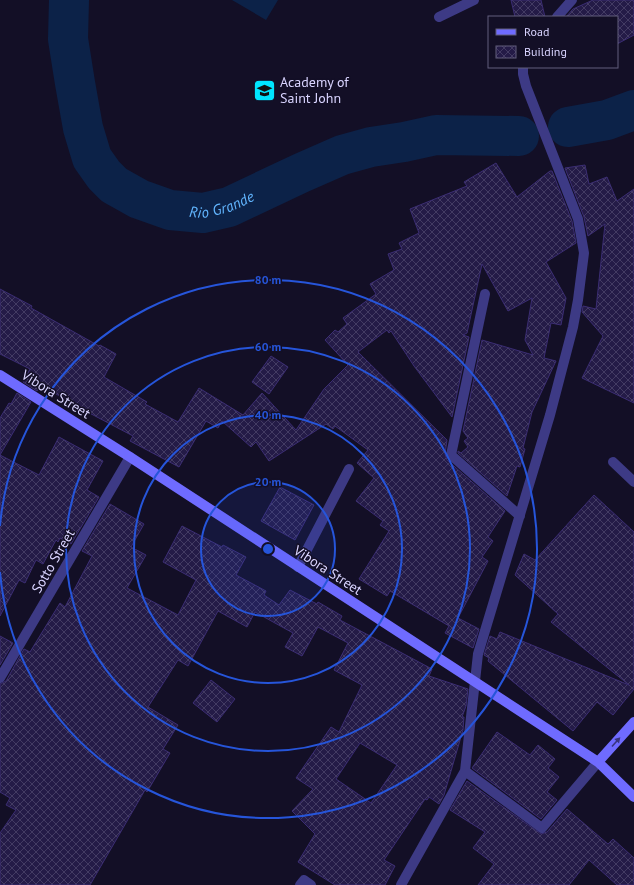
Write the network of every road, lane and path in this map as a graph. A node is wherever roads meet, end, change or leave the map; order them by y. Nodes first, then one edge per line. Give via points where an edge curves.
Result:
1 (474, 0) edge
2 (572, 0) edge
3 (558, 16) edge
4 (439, 17) dead end
5 (523, 68) edge
6 (485, 294) dead end
7 (0, 375) edge
8 (130, 457) junction
9 (613, 462) dead end
10 (349, 469) dead end
11 (634, 482) edge
12 (520, 516) junction
13 (298, 567) junction
14 (0, 678) edge
15 (475, 682) junction
16 (634, 722) edge
17 (598, 762) junction
18 (465, 771) junction
19 (634, 797) edge
20 (300, 885) edge
21 (311, 885) edge
22 (401, 885) edge

1 - 4 street
2 - 3 street
5 - 12 street via 526,86 578,219 584,253 573,327
6 - 12 street via 451,455
7 - 8 street, Vibora Street
8 - 13 street, Vibora Street
8 - 14 street, Sotto Street
9 - 11 street
10 - 13 street
12 - 15 street via 478,654
13 - 15 street, Vibora Street
15 - 17 street, Vibora Street
15 - 18 street
17 -> 16 street
17 - 18 street via 542,828
17 - 19 street, Vibora Street
18 - 22 street
20 - 21 street via 304,880

